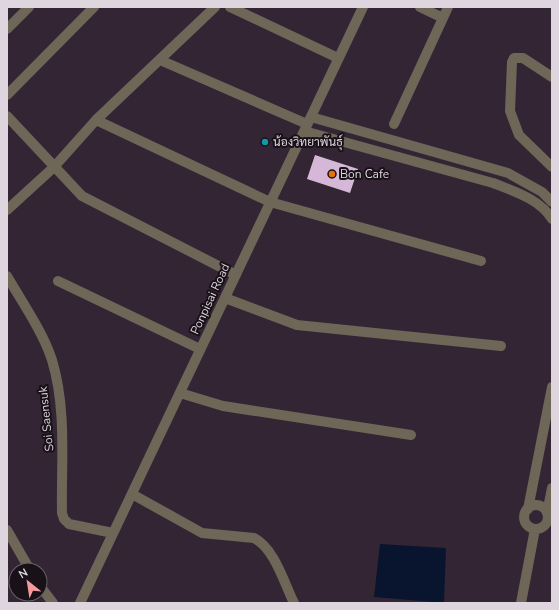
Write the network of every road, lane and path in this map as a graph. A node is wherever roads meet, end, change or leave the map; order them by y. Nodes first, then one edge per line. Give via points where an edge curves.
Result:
1 (29, 7) edge
2 (94, 7) edge
3 (216, 7) edge
4 (230, 7) edge
5 (363, 7) edge
6 (420, 7) edge
7 (448, 7) edge
8 (443, 18) junction
9 (7, 30) edge
10 (338, 58) junction
11 (160, 60) junction
12 (552, 77) edge
13 (7, 95) edge
14 (7, 116) edge
15 (96, 120) junction
16 (307, 124) junction
17 (394, 124) dead end
18 (381, 137) junction
19 (377, 152) junction
20 (54, 167) junction
21 (552, 167) edge
22 (270, 202) junction
23 (552, 202) edge
24 (7, 210) edge
25 (552, 219) edge
26 (481, 261) dead end
27 (236, 275) junction
28 (7, 276) edge
29 (58, 281) dead end
30 (225, 298) junction
31 (501, 346) dead end
32 (200, 349) junction
33 (552, 387) edge
34 (180, 393) junction
35 (548, 429) edge
36 (411, 435) dead end
37 (552, 488) edge
38 (132, 494) junction
39 (528, 509) junction
40 (548, 520) edge
41 (535, 529) junction
42 (7, 530) edge
43 (113, 533) junction
44 (25, 562) edge
45 (80, 603) edge
46 (293, 603) edge
47 (521, 603) edge

1 - 9 street
2 - 13 street
3 - 11 street
4 - 10 street
5 - 10 street, Ponpisai Road
6 - 8 street
7 - 8 street
8 - 17 street
10 - 16 street, Ponpisai Road
11 - 15 street
11 - 16 street
12 - 21 street via 523,58 514,58 512,62 510,111 519,135
14 - 20 street
15 - 20 street
15 - 22 street
16 - 18 street
16 - 19 street
16 - 22 street, Ponpisai Road
18 - 19 street
18 - 23 street via 508,174 542,192
19 - 25 street via 492,183 539,205
20 - 24 street
20 - 27 street via 82,196
22 - 26 street
22 - 27 street, Ponpisai Road
27 - 30 street, Ponpisai Road
28 - 43 street, Soi Saensuk via 52,360 61,407 64,519 69,524
29 - 32 street
30 - 31 street via 297,325
30 - 32 street, Ponpisai Road
32 - 34 street, Ponpisai Road
33 - 35 street
34 - 36 street via 223,406
34 - 38 street, Ponpisai Road
35 - 39 street
37 - 40 street
38 - 43 street, Ponpisai Road
38 - 46 street via 202,533 254,538 262,542 269,550
39 - 40 street via 540,506
39 - 41 street via 525,521
40 - 41 street via 542,527
41 - 47 street
42 - 44 street
43 - 45 street, Ponpisai Road

